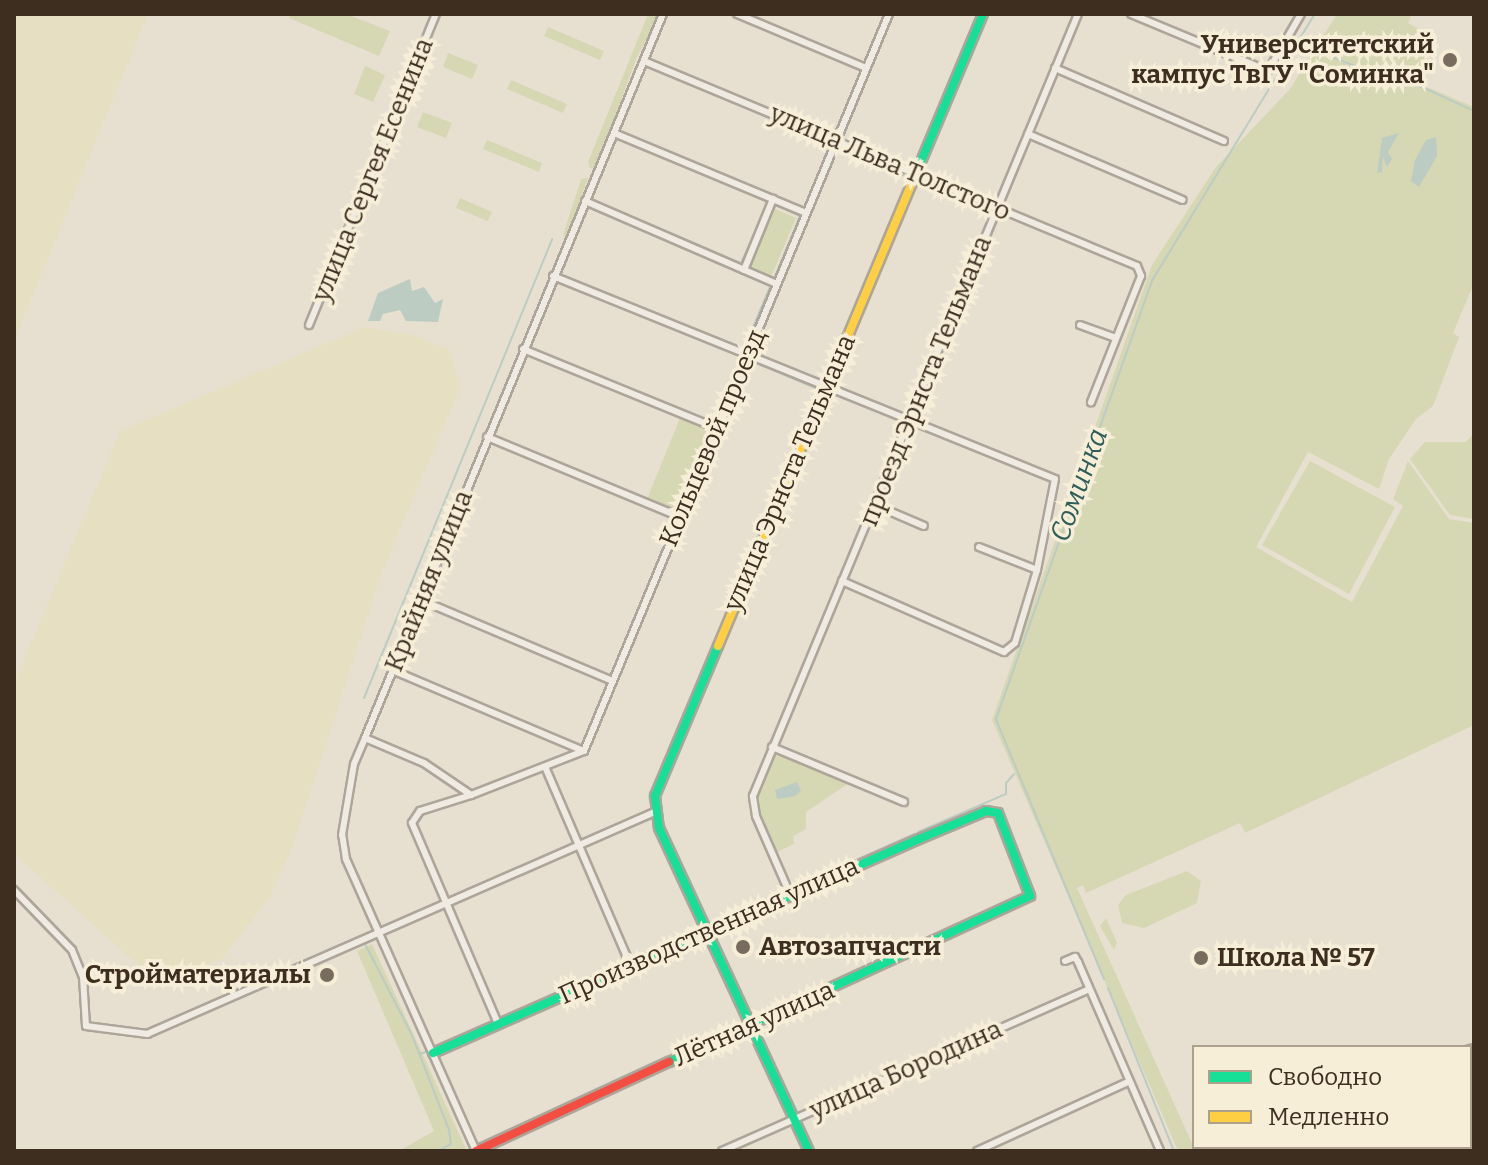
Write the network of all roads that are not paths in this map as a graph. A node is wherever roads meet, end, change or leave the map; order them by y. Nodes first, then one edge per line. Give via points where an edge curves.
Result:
1 (436, 14) edge
2 (663, 14) edge
3 (737, 14) edge
4 (889, 14) edge
5 (983, 14) edge
6 (1078, 14) edge
7 (1131, 14) edge
8 (1301, 14) edge
9 (644, 61) junction
10 (866, 68) junction
11 (1055, 68) junction
12 (614, 133) junction
13 (1028, 134) junction
14 (836, 140) junction
15 (1224, 141) dead end
16 (916, 175) junction
17 (773, 199) junction
18 (1183, 200) dead end
19 (585, 201) junction
20 (997, 208) junction
21 (806, 213) junction
22 (744, 270) junction
23 (553, 276) junction
24 (777, 284) junction
25 (309, 325) dead end
26 (1080, 325) dead end
27 (1115, 338) junction
28 (523, 349) junction
29 (747, 355) junction
30 (826, 387) junction
31 (1091, 402) dead end
32 (909, 420) junction
33 (717, 428) junction
34 (487, 437) junction
35 (875, 505) junction
36 (680, 517) junction
37 (924, 526) dead end
38 (979, 547) dead end
39 (1037, 570) junction
40 (842, 581) junction
41 (421, 600) junction
42 (392, 670) junction
43 (613, 681) junction
44 (365, 738) junction
45 (772, 747) junction
46 (584, 751) junction
47 (546, 769) junction
48 (471, 795) junction
49 (904, 802) dead end
50 (655, 812) junction
51 (578, 845) junction
52 (14, 890) edge
53 (790, 894) junction
54 (1030, 896) joint
55 (446, 904) junction
56 (382, 932) junction
57 (709, 932) junction
58 (1065, 961) dead end
59 (631, 966) junction
60 (1089, 989) junction
61 (498, 1024) junction
62 (752, 1024) junction
63 (433, 1053) junction
64 (1128, 1082) junction
65 (795, 1119) junction
66 (476, 1151) edge
67 (722, 1151) edge
68 (809, 1151) edge
69 (977, 1151) edge
70 (1160, 1151) edge

1 - 25 street, улица Сергея Есенина
2 - 9 street, Крайняя улица
3 - 10 street
4 - 10 street, Кольцевой проезд
5 - 16 street, улица Эрнста Тельмана
6 - 11 street, проезд Эрнста Тельмана
7 - 8 street via 1268,71
9 - 12 street, Крайняя улица
9 - 14 street, улица Льва Толстого
10 - 14 street, Кольцевой проезд
11 - 13 street, проезд Эрнста Тельмана
11 - 15 street
12 - 17 street
12 - 19 street, Крайняя улица
13 - 18 street
13 - 20 street, проезд Эрнста Тельмана
14 - 16 street, улица Льва Толстого
14 - 21 street, Кольцевой проезд
16 - 20 street, улица Льва Толстого
16 - 30 street, улица Эрнста Тельмана
17 - 21 street
17 - 22 street
19 - 22 street
19 - 23 street, Крайняя улица
20 - 27 street, улица Льва Толстого via 1137,266 1141,276
20 - 32 street, проезд Эрнста Тельмана
21 - 24 street, Кольцевой проезд
22 - 24 street
23 - 28 street, Крайняя улица
23 - 29 street
24 - 29 street, Кольцевой проезд
26 - 27 street
27 - 31 street
28 - 33 street
28 - 34 street, Крайняя улица
29 - 30 street
29 - 33 street, Кольцевой проезд
30 - 32 street
30 - 50 street, улица Эрнста Тельмана via 659,782
32 - 35 street, проезд Эрнста Тельмана
32 - 39 street via 1055,479
33 - 36 street, Кольцевой проезд
34 - 36 street
34 - 41 street, Крайняя улица
35 - 37 street
35 - 40 street, проезд Эрнста Тельмана
36 - 43 street, Кольцевой проезд
38 - 39 street
39 - 40 street via 1015,643 1004,652
40 - 45 street, проезд Эрнста Тельмана
41 - 42 street, Крайняя улица
41 - 43 street
42 - 44 street, Крайняя улица
42 - 46 street
43 - 46 street, Кольцевой проезд
44 - 48 street via 424,763
44 - 56 street, Крайняя улица via 354,764 342,844
45 - 49 street
45 - 53 street, проезд Эрнста Тельмана via 752,806
46 - 47 street
47 - 48 street
47 - 51 street
48 - 55 street via 414,817 413,830
50 - 51 street
50 - 57 street
51 - 55 street
51 - 59 street
52 - 56 street via 72,950 83,977 86,1026 147,1034
53 - 54 street, Производственная улица via 986,811 998,813
53 - 57 street, Производственная улица
54 - 62 street, Лётная улица
55 - 56 street
55 - 61 street
56 - 63 street, Крайняя улица
57 - 59 street, Производственная улица
57 - 62 street
58 - 60 street via 1075,957
59 - 61 street, Производственная улица
60 - 64 street
60 - 65 street, улица Бородина
61 - 63 street, Производственная улица
62 - 65 street
62 - 66 street, Лётная улица
63 - 66 street, Крайняя улица
64 - 69 street
64 - 70 street
65 - 67 street, улица Бородина
65 - 68 street

